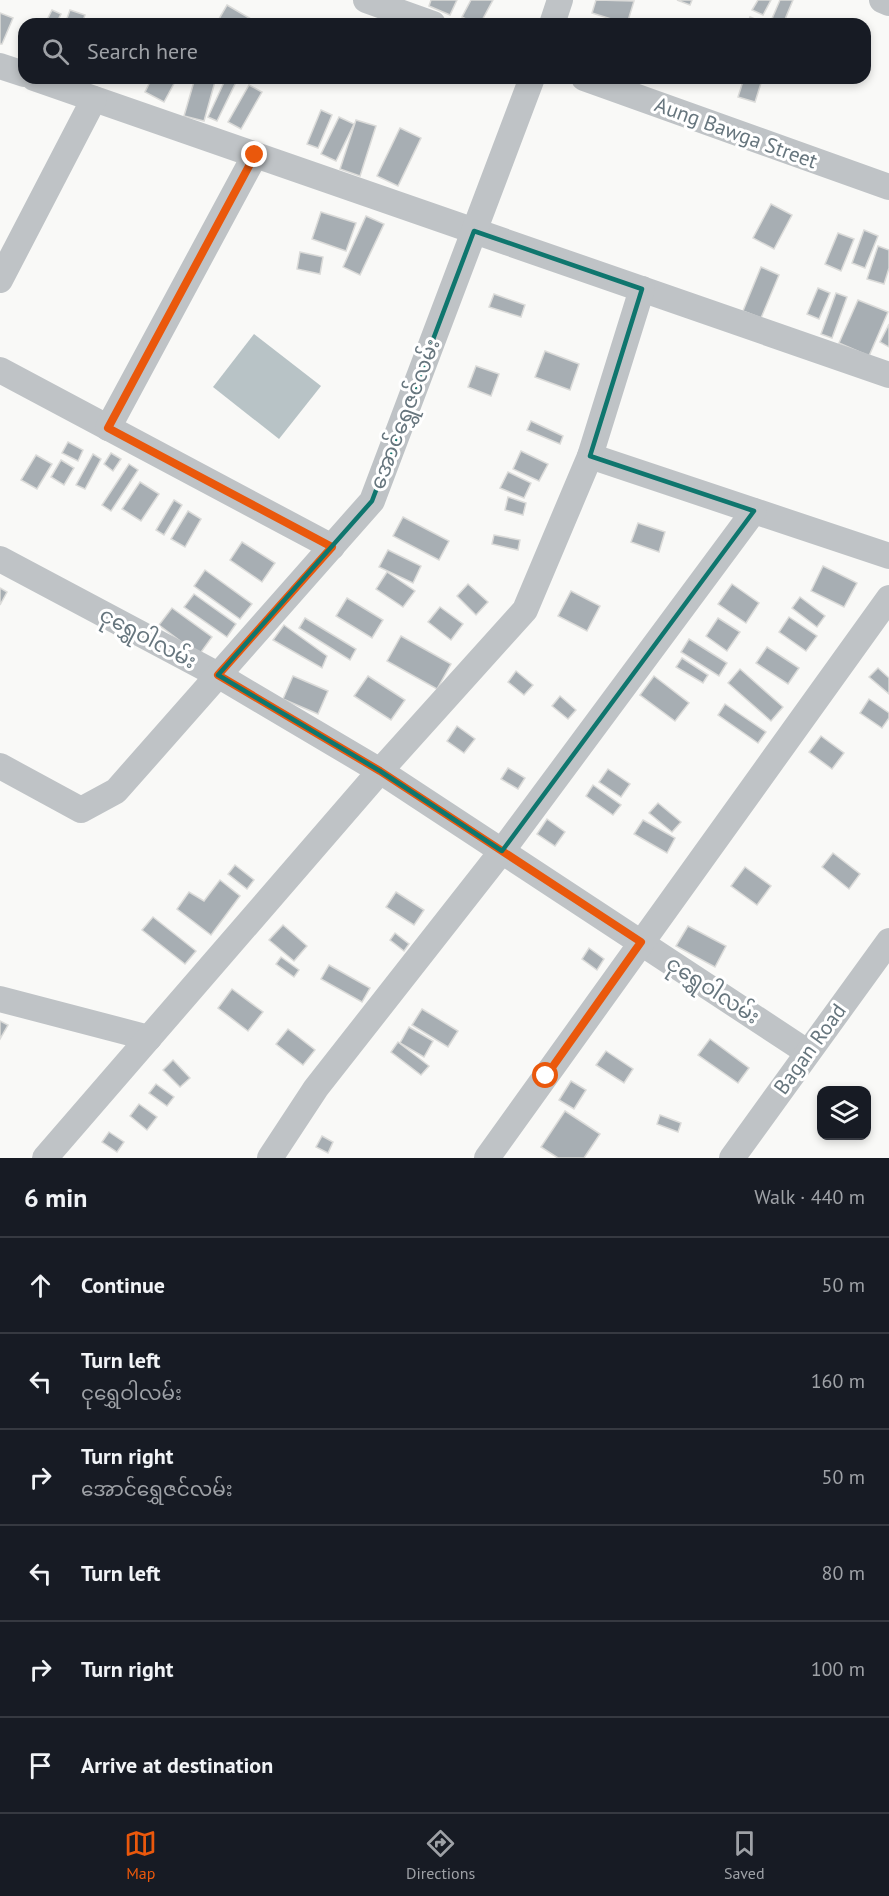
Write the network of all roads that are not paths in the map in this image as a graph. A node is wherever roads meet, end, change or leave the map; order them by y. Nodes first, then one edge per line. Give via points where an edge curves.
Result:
1 (366, 0) edge
2 (560, 0) edge
3 (882, 0) edge
4 (889, 3) edge
5 (416, 18) edge
6 (554, 18) edge
7 (0, 66) edge
8 (18, 73) edge
9 (51, 84) edge
10 (530, 84) edge
11 (601, 84) edge
12 (94, 99) junction
13 (255, 155) junction
14 (889, 188) edge
15 (474, 231) junction
16 (0, 280) edge
17 (642, 289) junction
18 (0, 370) edge
19 (889, 375) edge
20 (108, 428) junction
21 (591, 456) junction
22 (754, 511) junction
23 (332, 547) junction
24 (889, 556) edge
25 (0, 559) edge
26 (889, 598) edge
27 (218, 675) junction
28 (0, 766) edge
29 (380, 771) junction
30 (502, 851) junction
31 (889, 941) edge
32 (641, 942) junction
33 (0, 999) edge
34 (149, 1038) junction
35 (807, 1052) junction
36 (45, 1158) edge
37 (270, 1158) edge
38 (486, 1158) edge
39 (732, 1158) edge

1 - 5 street
2 - 6 street
3 - 4 street
7 - 8 street
9 - 12 street
10 - 15 street, အောင်ရွှေဇင်လမ်း
11 - 14 street, Aung Bawga Street
12 - 13 street
12 - 16 street
13 - 15 street
13 - 20 street
15 - 17 street
15 - 23 street, အောင်ရွှေဇင်လမ်း via 372,501
17 - 19 street
17 - 21 street
18 - 20 street
20 - 23 street
21 - 22 street
21 - 29 street via 525,610
22 - 24 street
22 - 30 street
23 - 27 street, အောင်ရွှေဇင်လမ်း
25 - 27 street, ငုရွှေဝါလမ်း
26 - 32 street
27 - 28 street, အောင်ရွှေဇင်လမ်း via 116,791 81,810
27 - 29 street, ငုရွှေဝါလမ်း
29 - 30 street, ငုရွှေဝါလမ်း
29 - 34 street
30 - 32 street, ငုရွှေဝါလမ်း
30 - 37 street via 316,1088
31 - 35 street, Bagan Road
32 - 35 street, ငုရွှေဝါလမ်း
32 - 38 street
33 - 34 street
34 - 36 street
35 - 39 street, Bagan Road

